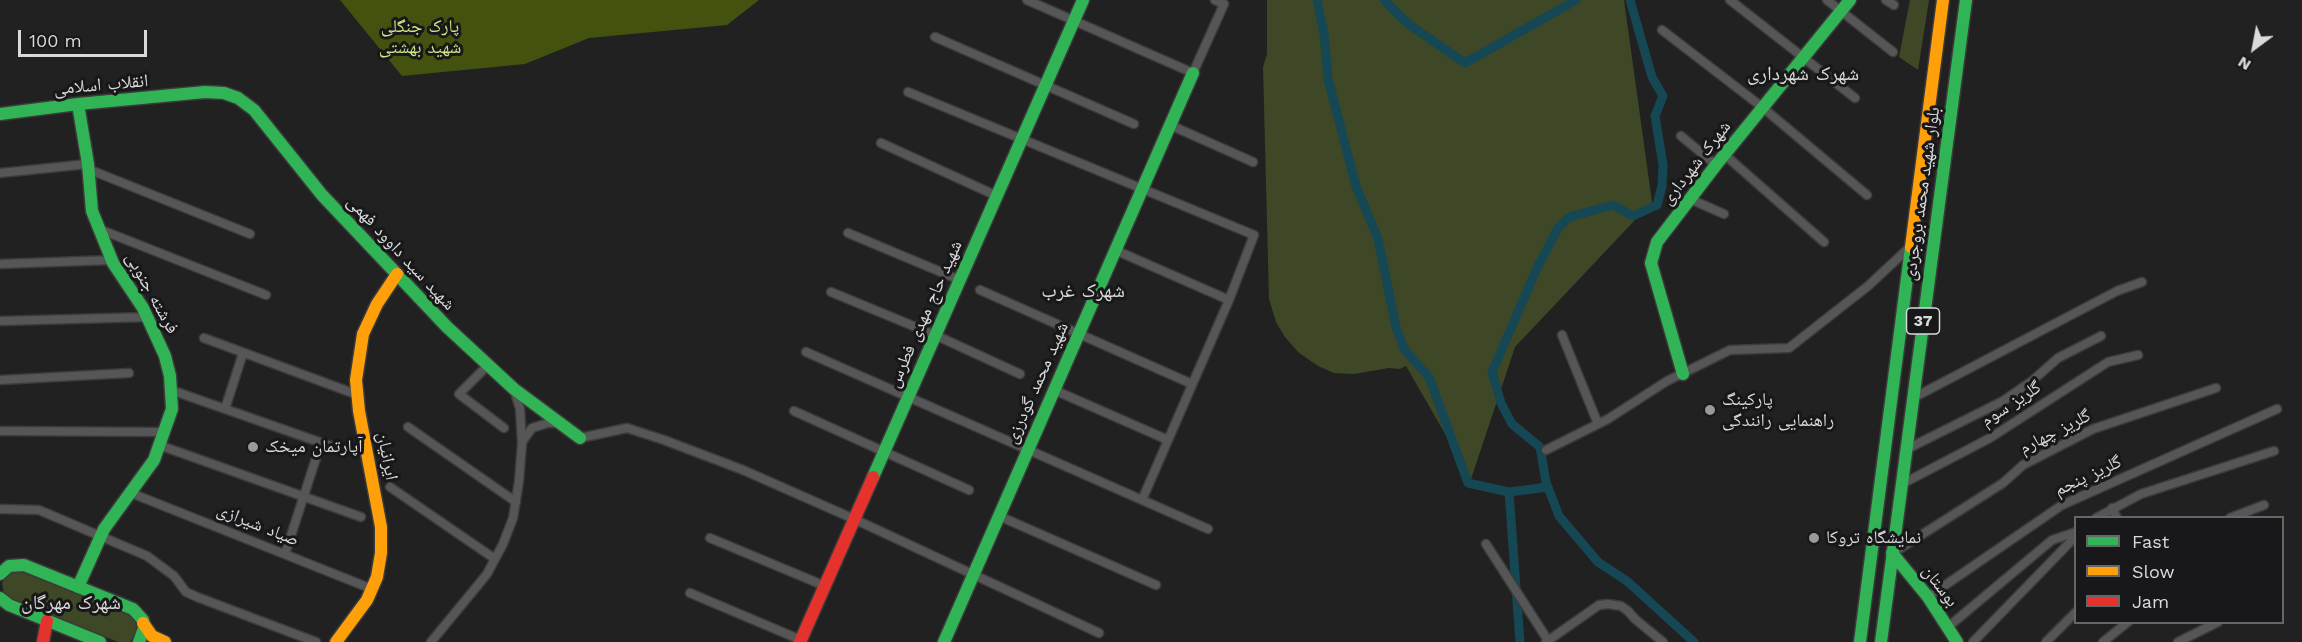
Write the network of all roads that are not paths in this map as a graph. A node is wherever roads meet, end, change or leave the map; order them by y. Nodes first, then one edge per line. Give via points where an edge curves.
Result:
1 (1027, 0) edge
2 (1083, 0) edge
3 (1730, 0) edge
4 (1827, 0) edge
5 (1850, 0) edge
6 (1943, 0) edge
7 (1966, 0) edge
8 (1219, 2) edge
9 (1841, 11) junction
10 (1074, 21) junction
11 (1662, 30) dead end
12 (935, 37) dead end
13 (1893, 52) dead end
14 (1803, 58) junction
15 (1193, 73) junction
16 (1047, 84) junction
17 (205, 92) joint
18 (908, 92) dead end
19 (1855, 98) dead end
20 (78, 104) junction
21 (1762, 107) junction
22 (0, 114) edge
23 (1134, 124) dead end
24 (1170, 125) junction
25 (1681, 136) dead end
26 (1022, 140) junction
27 (881, 143) dead end
28 (1720, 160) junction
29 (1253, 162) dead end
30 (88, 167) junction
31 (0, 173) edge
32 (1142, 189) junction
33 (1867, 195) dead end
34 (997, 196) junction
35 (1690, 199) junction
36 (1724, 214) dead end
37 (99, 229) junction
38 (848, 233) dead end
39 (250, 234) dead end
40 (1824, 242) dead end
41 (1911, 246) junction
42 (1116, 250) junction
43 (112, 260) junction
44 (0, 264) edge
45 (397, 274) junction
46 (960, 280) junction
47 (2142, 282) dead end
48 (980, 290) dead end
49 (831, 292) dead end
50 (266, 295) dead end
51 (1229, 300) junction
52 (148, 316) junction
53 (0, 321) edge
54 (1079, 334) junction
55 (935, 335) junction
56 (1562, 335) dead end
57 (2101, 336) dead end
58 (204, 338) dead end
59 (806, 352) dead end
60 (243, 353) junction
61 (2138, 355) dead end
62 (487, 366) junction
63 (129, 373) dead end
64 (1020, 374) dead end
65 (1683, 374) junction
66 (0, 380) edge
67 (1192, 384) junction
68 (2216, 388) dead end
69 (514, 389) junction
70 (171, 390) junction
71 (1054, 390) junction
72 (358, 395) junction
73 (909, 396) junction
74 (1913, 398) junction
75 (225, 409) junction
76 (2277, 409) dead end
77 (794, 411) dead end
78 (558, 423) junction
79 (1598, 424) junction
80 (408, 427) dead end
81 (504, 428) dead end
82 (0, 431) edge
83 (164, 432) junction
84 (580, 438) joint
85 (1168, 440) junction
86 (321, 443) junction
87 (522, 443) junction
88 (159, 445) junction
89 (1906, 449) junction
90 (342, 450) dead end
91 (1028, 450) junction
92 (1546, 450) dead end
93 (2274, 451) dead end
94 (884, 452) junction
95 (1902, 484) junction
96 (390, 487) dead end
97 (969, 489) dead end
98 (131, 493) junction
99 (303, 497) junction
100 (1142, 500) junction
101 (516, 502) junction
102 (2264, 505) dead end
103 (2112, 508) junction
104 (0, 509) edge
105 (999, 516) junction
106 (2099, 516) edge
107 (2116, 516) edge
108 (2235, 516) edge
109 (361, 518) dead end
110 (854, 519) junction
111 (1208, 529) dead end
112 (2074, 534) edge
113 (2074, 536) edge
114 (100, 537) junction
115 (710, 538) dead end
116 (1486, 544) dead end
117 (1893, 553) junction
118 (285, 554) junction
119 (495, 559) junction
120 (3, 569) edge
121 (973, 574) junction
122 (1156, 585) dead end
123 (78, 586) junction
124 (825, 586) junction
125 (372, 589) junction
126 (690, 593) dead end
127 (1928, 597) junction
128 (0, 598) edge
129 (2074, 614) edge
130 (47, 621) junction
131 (143, 622) junction
132 (2126, 624) edge
133 (2214, 624) edge
134 (1948, 627) junction
135 (1099, 633) dead end
136 (800, 641) edge
137 (1547, 641) edge
138 (43, 642) edge
139 (100, 642) edge
140 (140, 642) edge
141 (165, 642) edge
142 (316, 642) edge
143 (336, 642) edge
144 (431, 642) edge
145 (944, 642) edge
146 (1663, 642) edge
147 (1860, 642) edge
148 (1881, 642) edge
149 (1957, 642) edge
150 (1973, 642) edge
151 (2046, 642) edge
152 (2103, 642) edge
153 (2178, 642) edge

1 - 10 street
2 - 10 main road, شهید حاج مهدی فطرس
3 - 14 street
4 - 9 street
5 - 9 main road, شهرک شهرداری
6 - 41 main road, بلوار شهید محمد بروجردی / 37
7 - 74 main road, بلوار شهید محمد بروجردی / 37
8 - 15 street
9 - 13 street
9 - 14 main road, شهرک شهرداری
10 - 15 street
10 - 16 main road, شهید حاج مهدی فطرس
11 - 21 street
12 - 16 street
14 - 19 street
14 - 21 main road, شهرک شهرداری
15 - 24 main road, شهید محمد گودرزی
16 - 23 street
16 - 26 main road, شهید حاج مهدی فطرس
17 - 20 main road, انقلاب اسلامی
17 - 45 main road, شهید سید داوود فهمی via 238,98 255,110 322,195
18 - 26 street
20 - 22 main road, انقلاب اسلامی
20 - 30 main road, فرشته جنوبی
21 - 28 main road, شهرک شهرداری
21 - 33 street
24 - 29 street
24 - 32 main road, شهید محمد گودرزی
25 - 28 street
26 - 32 street
26 - 34 main road, شهید حاج مهدی فطرس
27 - 34 street
28 - 35 main road, شهرک شهرداری
28 - 40 street
30 - 31 street
30 - 37 main road, فرشته جنوبی via 92,211
30 - 39 street
32 - 42 main road, شهید محمد گودرزی
32 - 51 street via 1254,235
34 - 46 main road, شهید حاج مهدی فطرس
35 - 36 street
35 - 65 main road, شهرک شهرداری via 1657,242 1651,263
37 - 43 main road, فرشته جنوبی
37 - 50 street
38 - 46 street
41 - 65 street via 1790,348 1730,350
41 - 147 main road, بلوار شهید محمد بروجردی / 37
42 - 51 street
42 - 54 main road, شهید محمد گودرزی
43 - 44 street
43 - 52 main road, فرشته جنوبی
45 - 62 main road, شهید سید داوود فهمی
45 - 72 main road, ایرانیان via 363,334 356,380
46 - 55 main road, شهید حاج مهدی فطرس
47 - 74 street via 2117,291
48 - 54 street
49 - 55 street
51 - 67 street
52 - 53 street
52 - 70 main road, فرشته جنوبی via 165,356
54 - 67 street
54 - 71 main road, شهید محمد گودرزی
55 - 64 street
55 - 73 main road, شهید حاج مهدی فطرس
56 - 79 street
57 - 89 street via 2058,358 2003,400
58 - 60 street
59 - 73 street
60 - 72 street
60 - 75 street
61 - 95 street, گلریز سوم via 2108,362 1990,438
62 - 69 main road, شهید سید داوود فهمی
62 - 81 street via 459,394
63 - 66 street
65 - 79 street
67 - 85 street
68 - 117 street, گلریز چهارم via 2083,434 2023,465 2003,483
69 - 78 main road, شهید سید داوود فهمی
69 - 87 street via 520,409
70 - 75 street
70 - 83 main road, فرشته جنوبی via 172,409
71 - 85 street
71 - 91 main road, شهید محمد گودرزی
72 - 125 main road, ایرانیان via 381,527 381,553
73 - 91 street
73 - 94 main road, شهید حاج مهدی فطرس
74 - 89 main road, بلوار شهید محمد بروجردی / 37
75 - 86 street
76 - 127 street, گلریز پنجم via 2062,505
77 - 94 street
78 - 84 main road, شهید سید داوود فهمی
78 - 87 street via 532,428
79 - 92 street
80 - 101 street
82 - 83 street
83 - 88 main road, فرشته جنوبی
84 - 110 street via 627,428 743,470
85 - 100 street
86 - 90 street
86 - 99 street
87 - 101 street
88 - 98 main road, فرشته جنوبی via 154,460
88 - 99 street
89 - 95 main road, بلوار شهید محمد بروجردی / 37
91 - 100 street
91 - 105 main road, شهید محمد گودرزی
93 - 103 street via 2141,494
94 - 97 street
94 - 110 main road, شهید حاج مهدی فطرس
95 - 117 main road, بلوار شهید محمد بروجردی / 37
96 - 119 street
98 - 114 main road, فرشته جنوبی
98 - 118 street, صیاد شیرازی
99 - 109 street
99 - 118 street
100 - 111 street
101 - 119 street
102 - 108 street
103 - 106 street
103 - 107 street
104 - 114 street via 39,510
105 - 121 main road, شهید محمد گودرزی
105 - 122 street
110 - 121 street
110 - 124 main road, شهید حاج مهدی فطرس
112 - 134 street via 2052,540
113 - 150 street
114 - 123 main road, فرشته جنوبی
114 - 142 street via 147,556 174,576 186,592
115 - 124 street
116 - 137 street
117 - 127 main road, بوستان
117 - 148 main road, بلوار شهید محمد بروجردی / 37
118 - 125 street, صیاد شیرازی
119 - 144 street
120 - 123 main road via 24,565
121 - 135 street
121 - 145 main road, شهید محمد گودرزی
123 - 131 main road via 133,609
124 - 136 main road, شهید حاج مهدی فطرس
125 - 143 main road, ایرانیان
126 - 136 street
127 - 134 main road, بوستان
128 - 130 main road
129 - 151 street
130 - 138 main road
130 - 139 main road
131 - 140 main road
131 - 141 main road via 152,636
132 - 152 street
133 - 153 street
134 - 149 main road, بوستان
137 - 146 street via 1599,605 1608,604 1628,610

